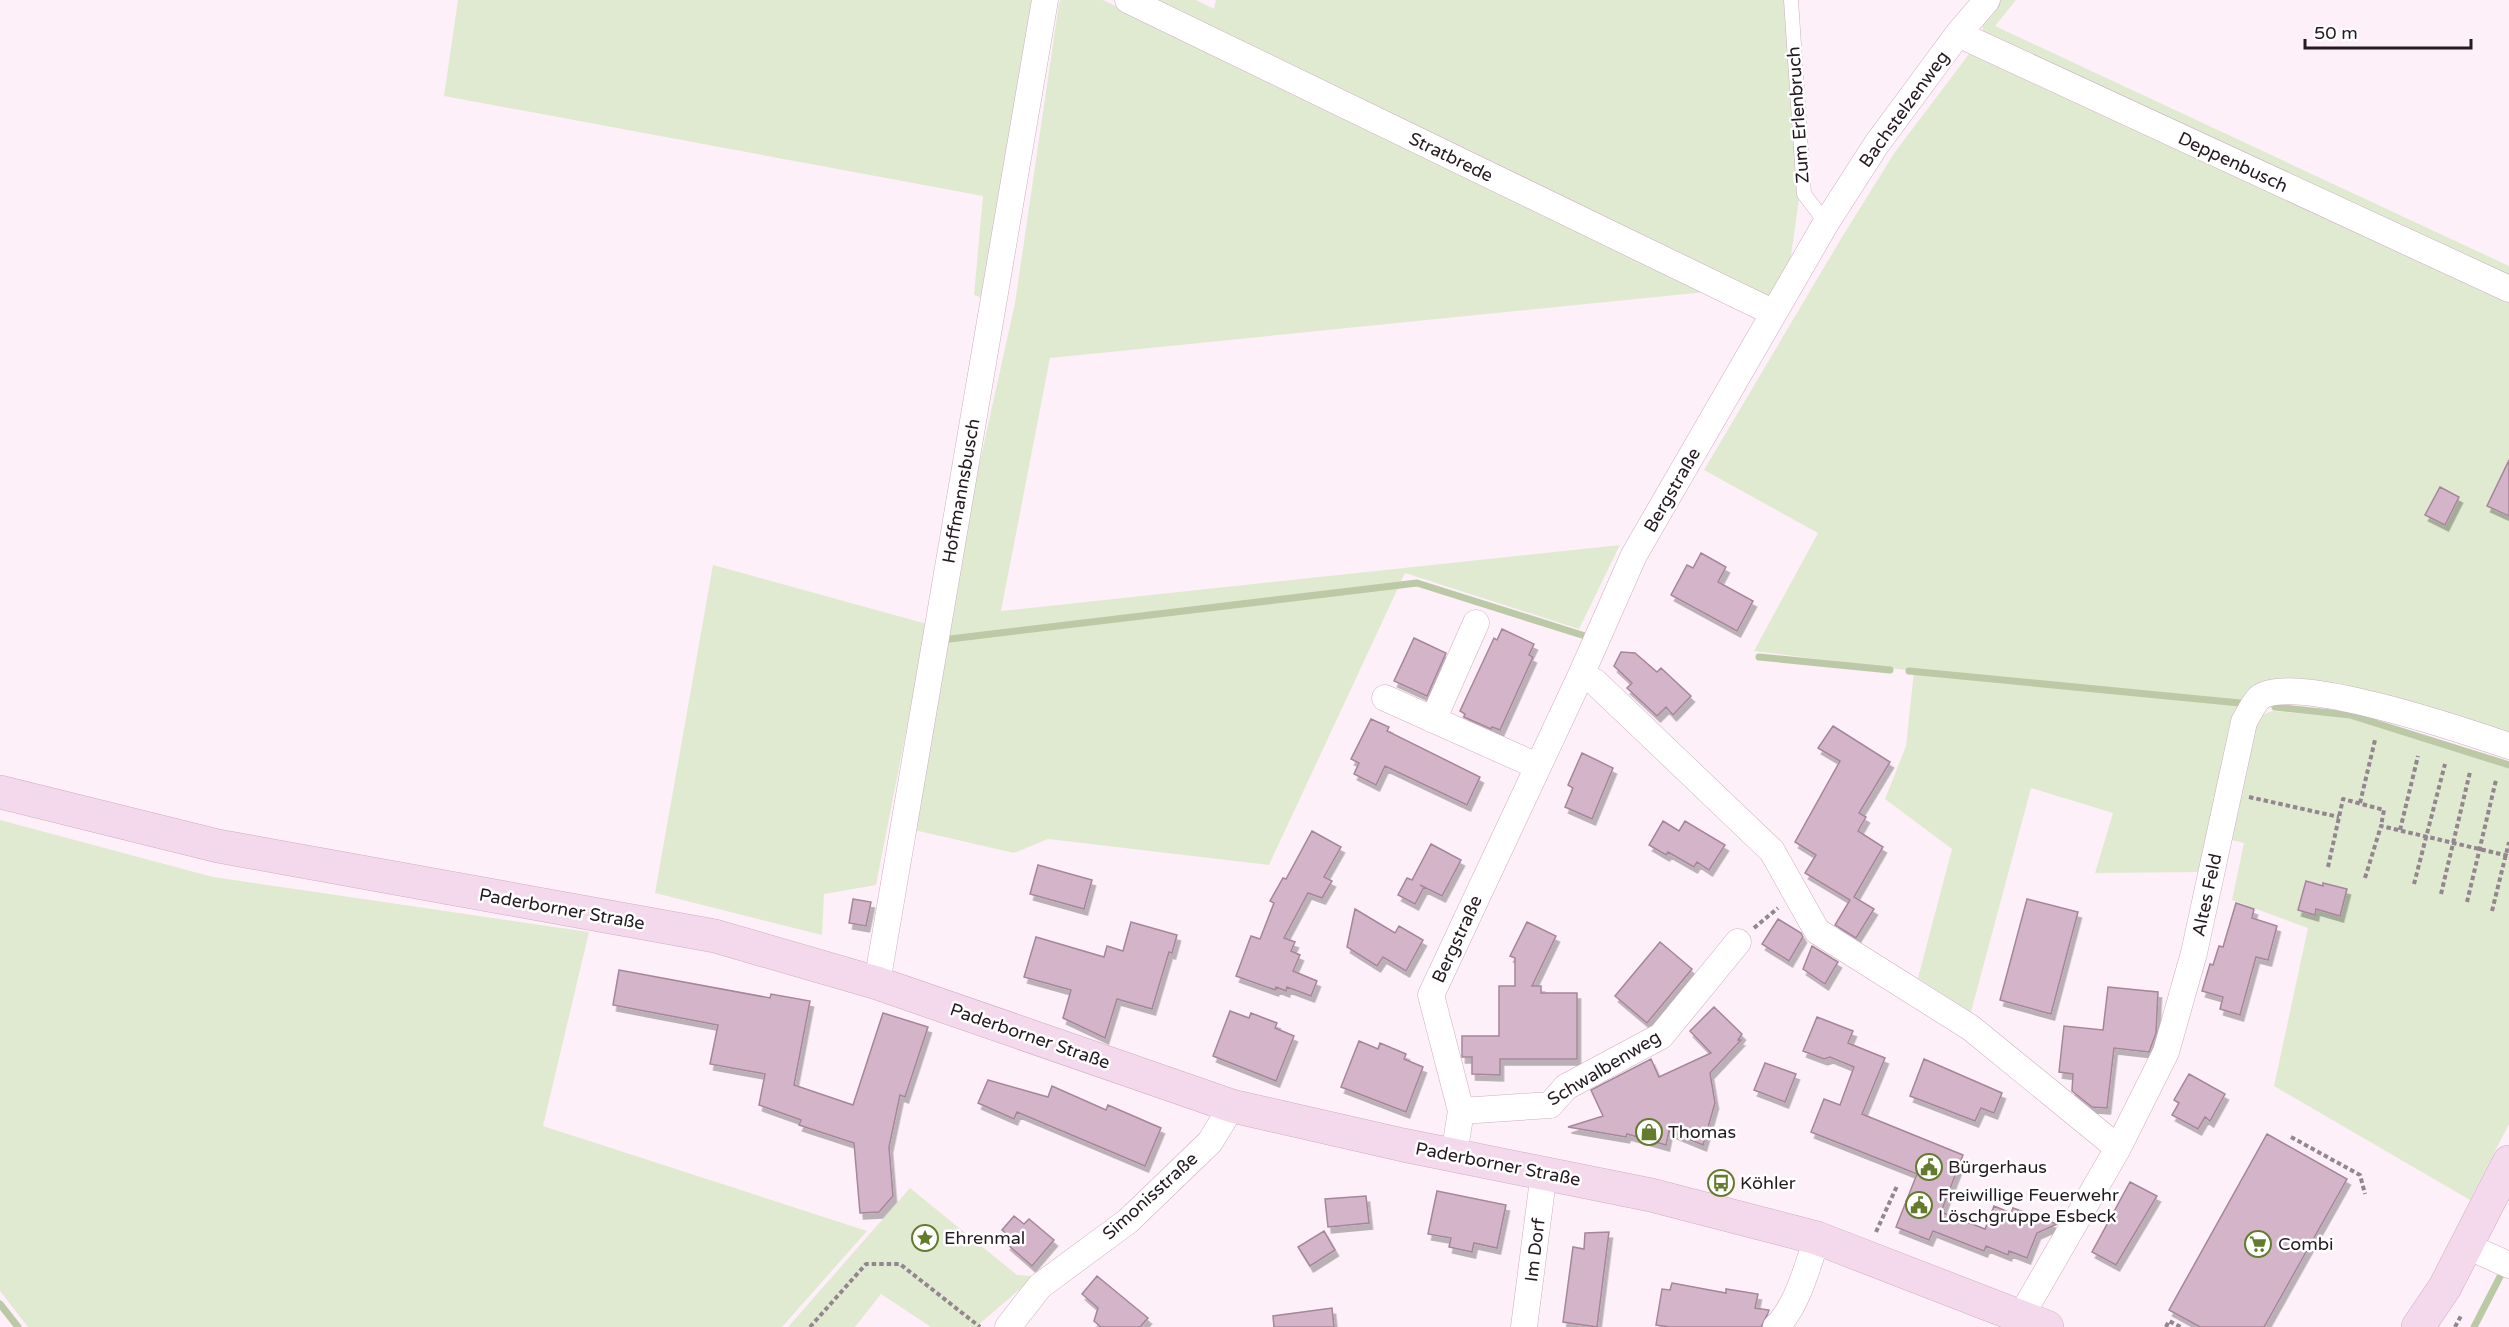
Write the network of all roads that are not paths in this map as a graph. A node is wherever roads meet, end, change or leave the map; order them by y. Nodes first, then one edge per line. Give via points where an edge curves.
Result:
1 (1045, 0) edge
2 (1128, 0) edge
3 (1791, 0) edge
4 (1987, 0) edge
5 (1958, 34) junction
6 (1826, 223) junction
7 (2509, 289) edge
8 (1774, 313) junction
9 (1476, 623) dead end
10 (1581, 675) junction
11 (1385, 698) dead end
12 (1433, 720) junction
13 (2509, 746) edge
14 (1537, 766) junction
15 (0, 792) edge
16 (1738, 942) road end
17 (877, 983) junction
18 (1232, 1106) junction
19 (1461, 1111) junction
20 (2118, 1148) junction
21 (1454, 1155) junction
22 (2509, 1162) edge
23 (1544, 1172) junction
24 (1817, 1238) junction
25 (2466, 1245) junction
26 (2509, 1265) edge
27 (2445, 1287) junction
28 (2034, 1322) edge
29 (1008, 1327) edge
30 (1524, 1327) edge
31 (1776, 1327) edge
32 (2418, 1327) edge
33 (2431, 1327) edge

1 - 17 street, Hoffmannsbusch
2 - 8 street, Stratbrede
3 - 6 lane, Zum Erlenbruch via 1804,194
4 - 5 street, Bachstelzenweg
5 - 6 street, Bachstelzenweg via 1876,145
5 - 7 street, Deppenbusch
6 - 8 street, Bergstraße
8 - 10 street, Bergstraße via 1634,555
9 - 12 street
10 - 14 street, Bergstraße
10 - 20 street via 1595,682 1772,851 1817,931 1971,1028
11 - 12 street
12 - 14 street
13 - 20 street, Altes Feld via 2351,698 2279,690 2259,698 2244,722 2194,953 2166,1052
14 - 19 street, Bergstraße via 1431,995
15 - 17 main road, Paderborner Straße via 218,846 715,936
16 - 19 street, Schwalbenweg via 1661,1036 1566,1087 1550,1105
17 - 18 main road, Paderborner Straße
18 - 21 main road, Paderborner Straße
18 - 29 street, Simonisstraße via 1210,1142 1128,1221 1040,1286
19 - 21 street, Bergstraße
20 - 28 street, Altes Feld
21 - 23 main road, Paderborner Straße
22 - 25 main road
23 - 24 main road, Paderborner Straße
23 - 30 street, Im Dorf
24 - 28 main road, Paderborner Straße
24 - 31 street via 1785,1318
25 - 26 street
25 - 27 main road
27 - 32 main road
27 - 33 main road

